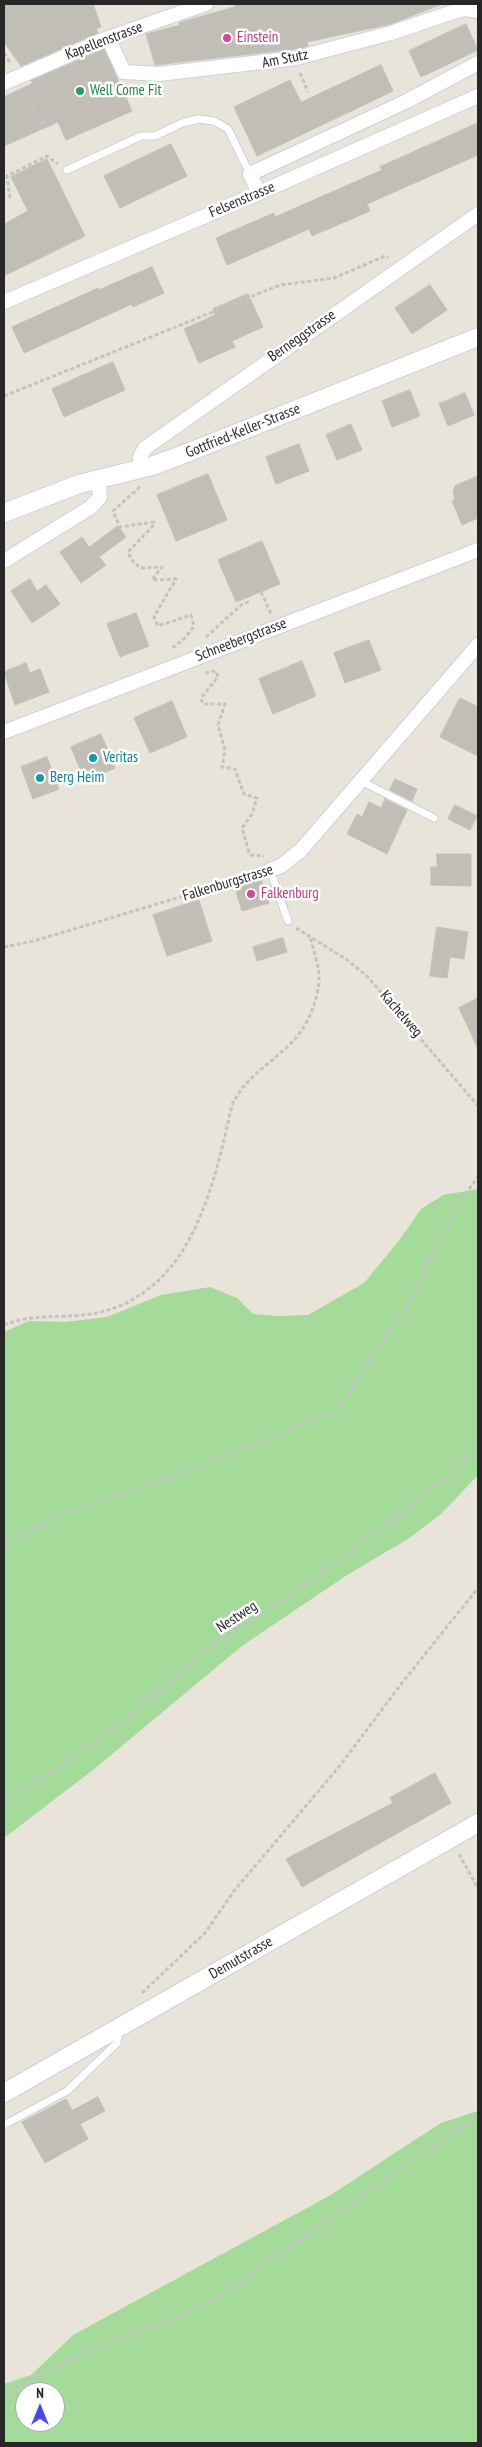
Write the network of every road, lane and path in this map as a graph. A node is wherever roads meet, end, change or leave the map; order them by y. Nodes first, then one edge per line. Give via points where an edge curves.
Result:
1 (206, 4) edge
2 (478, 11) edge
3 (108, 38) junction
4 (4, 53) edge
5 (478, 63) edge
6 (17, 72) junction
7 (300, 72) dead end
8 (4, 83) edge
9 (308, 92) dead end
10 (478, 96) edge
11 (56, 116) dead end
12 (67, 170) joint
13 (250, 174) junction
14 (259, 193) junction
15 (10, 198) dead end
16 (478, 214) edge
17 (402, 267) junction
18 (4, 302) edge
19 (478, 337) edge
20 (4, 396) edge
21 (142, 468) junction
22 (98, 478) junction
23 (138, 490) dead end
24 (4, 513) edge
25 (478, 550) edge
26 (4, 561) edge
27 (261, 592) dead end
28 (250, 601) dead end
29 (272, 617) dead end
30 (209, 633) dead end
31 (478, 645) edge
32 (173, 648) dead end
33 (212, 672) dead end
34 (4, 732) edge
35 (361, 781) junction
36 (434, 818) dead end
37 (264, 856) dead end
38 (270, 870) junction
39 (288, 921) dead end
40 (4, 947) edge
41 (478, 1106) edge
42 (478, 1177) edge
43 (4, 1325) edge
44 (478, 1444) edge
45 (4, 1545) edge
46 (478, 1588) edge
47 (4, 1803) edge
48 (478, 1823) edge
49 (450, 1839) junction
50 (478, 1888) edge
51 (139, 1996) dead end
52 (115, 2030) junction
53 (4, 2093) edge
54 (478, 2116) edge
55 (4, 2125) edge
56 (4, 2394) edge

1 - 3 street, Kapellenstrasse
2 - 3 street, Am Stutz via 456,11 391,33 296,58 159,74 124,72
3 - 6 street, Kapellenstrasse
4 - 6 path
5 - 13 street
6 - 8 street, Kapellenstrasse
6 - 11 path via 40,124
7 - 9 path
10 - 14 street, Felsenstrasse
12 - 13 lane via 141,136 155,136 198,119 214,121 228,129
12 - 15 path via 47,156 7,176
13 - 14 street
14 - 18 street, Felsenstrasse
16 - 17 street, Berneggstrasse
17 - 20 path via 385,256 334,278 280,285
17 - 21 street, Berneggstrasse via 145,448 140,457
19 - 21 street, Gottfried-Keller-Strasse
21 - 22 street, Gottfried-Keller-Strasse
22 - 24 street, Gottfried-Keller-Strasse
22 - 26 street via 100,497 91,507
23 - 32 path via 113,511 120,527 154,522 128,552 140,568 162,567 152,580 176,579 154,617 158,626 191,615 194,626
25 - 34 street, Schneebergstrasse
27 - 29 path
28 - 30 path
31 - 35 street, Falkenburgstrasse
33 - 37 path via 216,672 218,677 200,698 203,704 224,704 218,725 225,750 222,767 235,769 244,794 257,798 252,814 242,828 249,853
35 - 36 lane
35 - 38 street, Falkenburgstrasse via 301,850 281,866
38 - 39 lane
38 - 40 path, Falkenburgstrasse via 80,928
41 - 43 path, Kachelweg via 367,976 310,937 319,975 311,1011 288,1046 251,1076 238,1094 232,1105 212,1189 190,1239 173,1264 137,1296 103,1312 30,1317
42 - 45 path via 462,1199 407,1306 337,1410 222,1458 58,1517
44 - 47 path, Nestweg via 448,1476 376,1533 282,1601 228,1635 103,1738
46 - 51 path via 338,1768 234,1891 205,1933
48 - 49 street, Demutstrasse
49 - 50 path
49 - 52 street, Demutstrasse
52 - 53 street, Demutstrasse
52 - 55 lane via 117,2043 67,2091
54 - 56 path via 202,2308 88,2351

